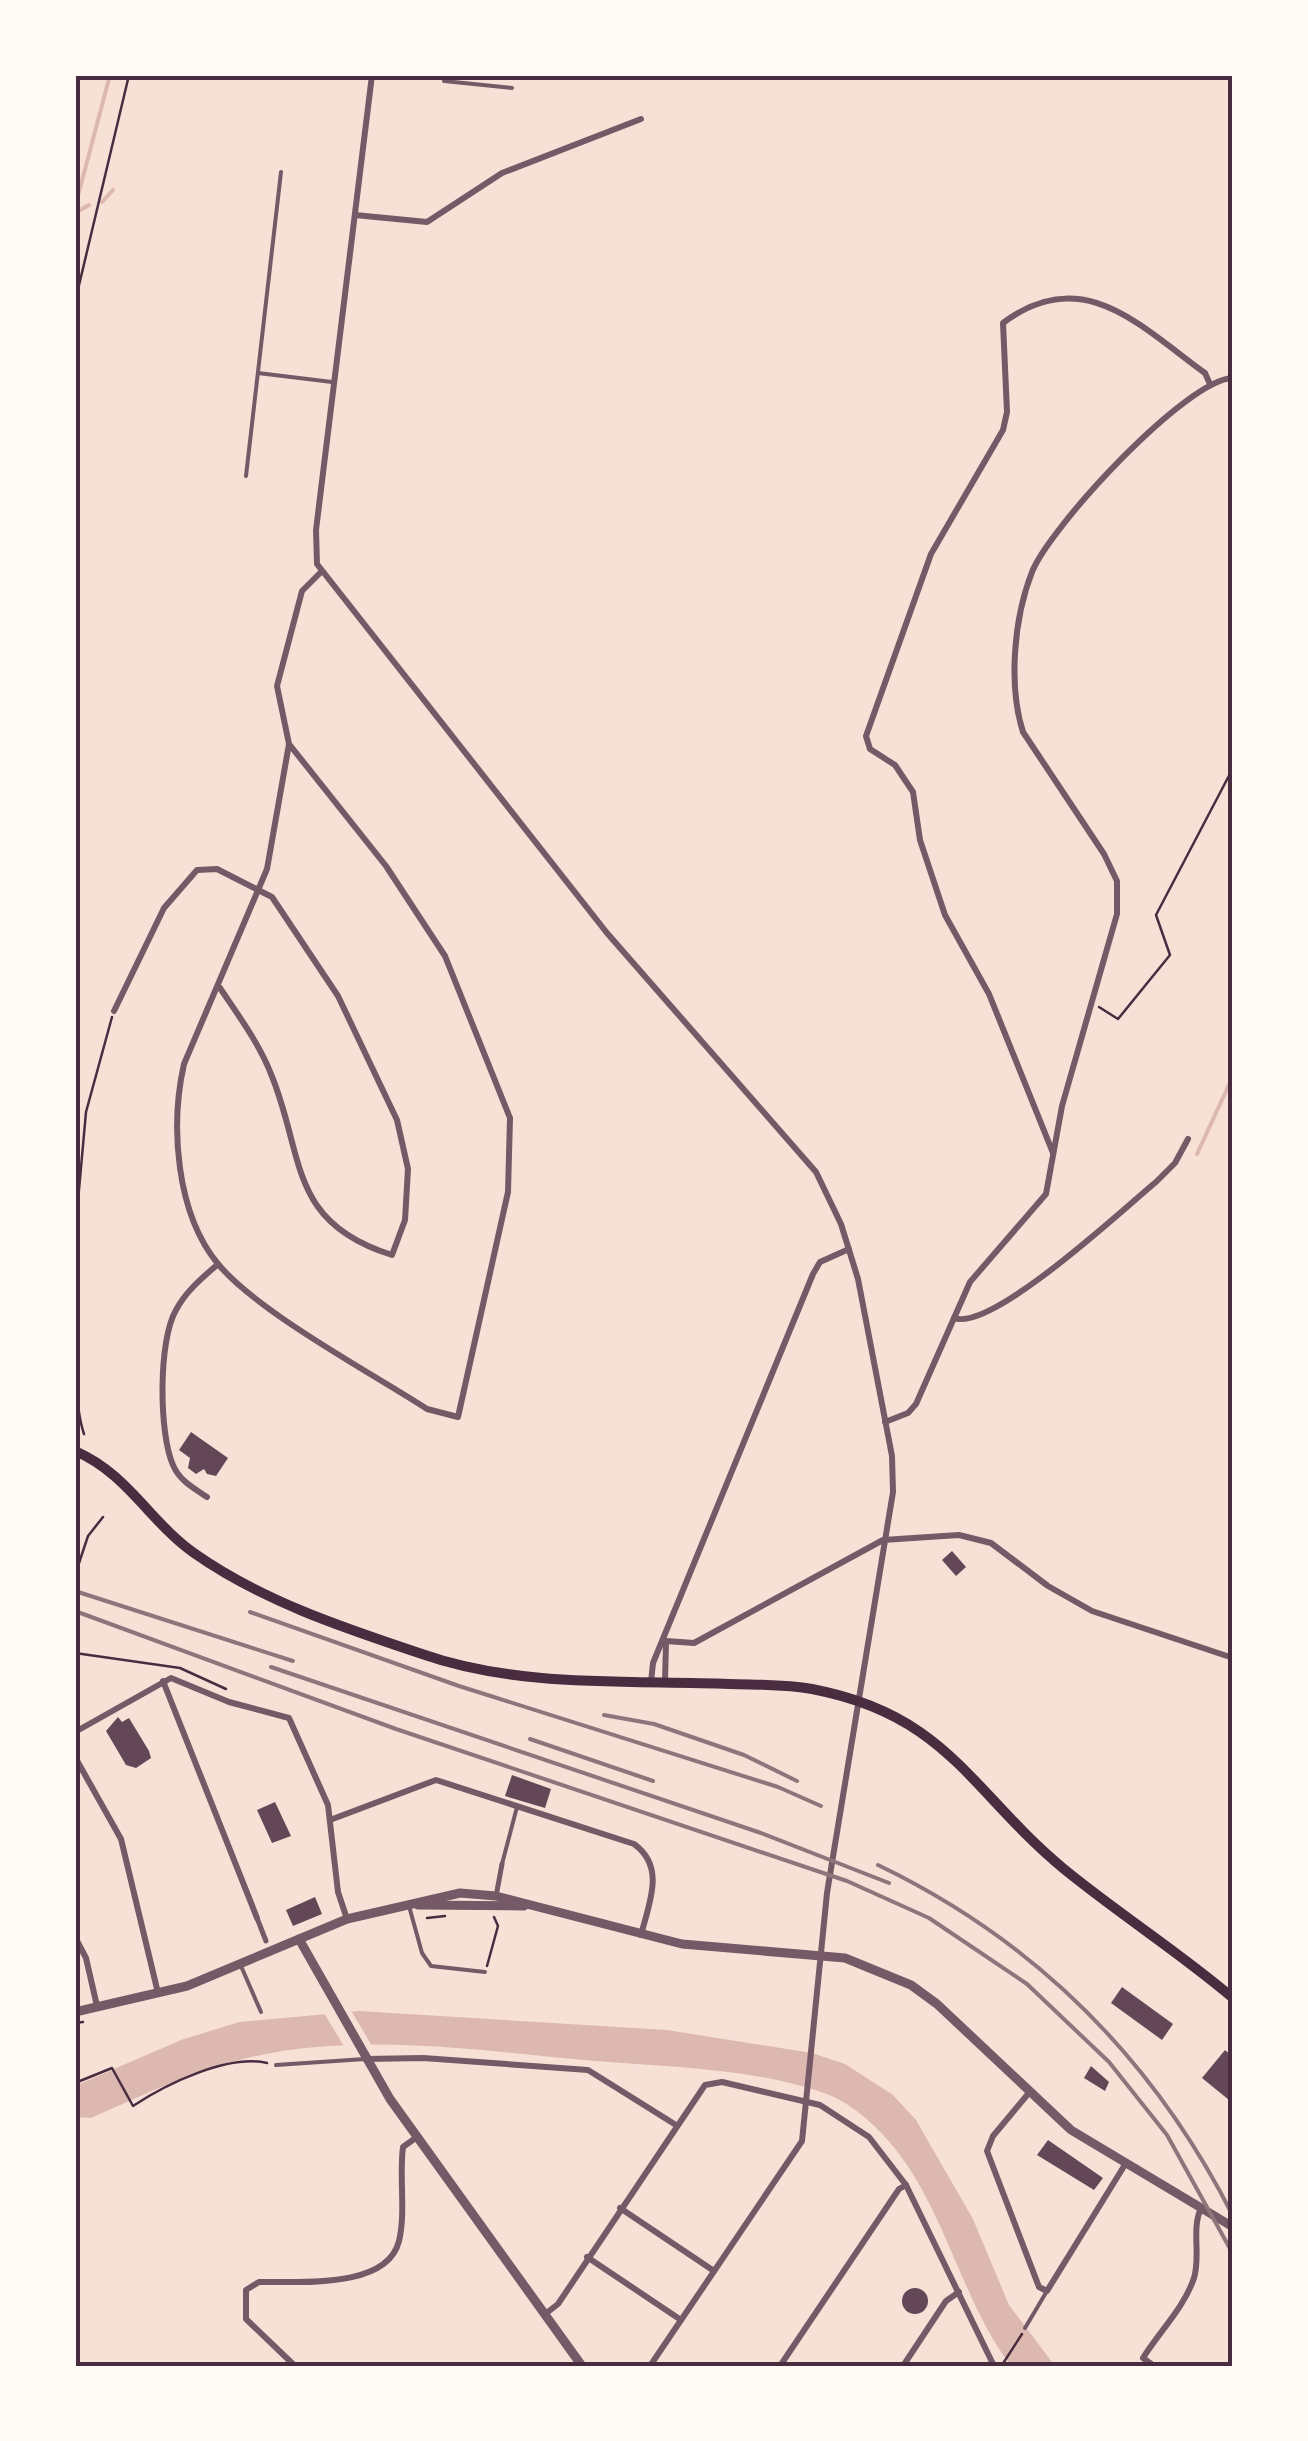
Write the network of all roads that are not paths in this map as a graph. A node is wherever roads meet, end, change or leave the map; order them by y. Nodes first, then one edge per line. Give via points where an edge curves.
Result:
1 (372, 75) edge
2 (471, 75) edge
3 (444, 81) dead end
4 (470, 83) junction
5 (512, 88) dead end
6 (641, 119) dead end
7 (281, 172) dead end
8 (355, 215) junction
9 (258, 373) junction
10 (1233, 378) edge
11 (1209, 382) junction
12 (337, 383) junction
13 (246, 476) dead end
14 (321, 572) junction
15 (289, 744) junction
16 (261, 890) junction
17 (219, 987) junction
18 (114, 1011) road end
19 (1188, 1139) dead end
20 (1054, 1154) junction
21 (850, 1248) junction
22 (218, 1264) junction
23 (954, 1318) junction
24 (885, 1422) junction
25 (75, 1451) edge
26 (207, 1497) dead end
27 (883, 1540) junction
28 (666, 1641) junction
29 (1233, 1658) edge
30 (162, 1681) junction
31 (652, 1682) junction
32 (665, 1682) junction
33 (862, 1702) junction
34 (75, 1732) edge
35 (75, 1758) edge
36 (517, 1807) junction
37 (330, 1820) junction
38 (502, 1864) joint
39 (496, 1891) dead end
40 (412, 1905) junction
41 (256, 1918) joint
42 (347, 1919) junction
43 (643, 1929) junction
44 (75, 1936) edge
45 (300, 1939) junction
46 (266, 1941) dead end
47 (821, 1955) junction
48 (241, 1966) junction
49 (484, 1972) road end
50 (158, 1994) junction
51 (1233, 1998) edge
52 (97, 2008) junction
53 (75, 2012) edge
54 (261, 2012) dead end
55 (365, 2059) junction
56 (276, 2064) road end
57 (1028, 2094) junction
58 (806, 2102) junction
59 (676, 2125) junction
60 (416, 2137) junction
61 (1126, 2164) junction
62 (906, 2185) junction
63 (620, 2208) junction
64 (1201, 2208) junction
65 (1232, 2226) edge
66 (588, 2257) junction
67 (714, 2271) junction
68 (1047, 2291) junction
69 (959, 2292) junction
70 (542, 2316) junction
71 (682, 2320) junction
72 (1025, 2328) road end
73 (295, 2366) edge
74 (582, 2366) edge
75 (650, 2366) edge
76 (780, 2366) edge
77 (903, 2366) edge
78 (994, 2366) edge
79 (1154, 2366) edge

1 - 8 street
2 - 4 lane
3 - 4 lane
4 - 5 lane
6 - 8 street via 502,173 427,222
7 - 9 lane
8 - 12 street
9 - 12 lane
9 - 13 lane
10 - 11 street
11 - 20 street via 1166,414 1058,527 1028,583 1014,670 1022,732 1117,881 1117,914
11 - 20 street via 1105,302 1050,301 1003,323 1003,430 931,554 866,743 897,768 913,792 920,840 945,915 989,994
12 - 14 street via 315,542
14 - 15 street via 302,591 277,686
14 - 21 street via 607,933 786,1134 822,1184
15 - 16 street
15 - 22 street via 386,866 444,956 510,1118 508,1192 458,1417 427,1409 250,1293
16 - 17 street
16 - 17 street via 338,996 397,1120 408,1169 405,1220 392,1255 366,1247 314,1202 299,1178 272,1074
16 - 18 street via 217,869 191,876 144,944
17 - 22 street via 177,1096 180,1165 198,1231
19 - 23 street via 1156,1182 1014,1296 977,1318
20 - 23 street via 1042,1202 978,1270
21 - 24 street
21 - 28 street via 820,1262 814,1274
22 - 26 street via 174,1313 162,1392 171,1463
23 - 24 street via 916,1404
24 - 27 street via 894,1476
25 - 31 main road via 113,1472 192,1551 303,1611 474,1668
27 - 28 street via 694,1643
27 - 29 street via 977,1536 1070,1600
27 - 33 street
28 - 31 street
28 - 32 street
30 - 34 street
30 - 37 street via 175,1679 289,1718
30 - 41 street
31 - 32 main road
32 - 33 main road via 768,1683
33 - 47 street
33 - 51 main road via 949,1750 1058,1864
35 - 50 street via 121,1839
36 - 37 street via 428,1780
36 - 38 lane
36 - 43 street via 634,1844 651,1860
37 - 42 street
38 - 39 street
40 - 42 street
40 - 43 street via 460,1892
40 - 49 lane via 431,1966
41 - 46 street
42 - 45 street
43 - 47 street via 704,1948
44 - 52 street
45 - 48 street
45 - 55 street
47 - 57 street via 864,1964 910,1985 938,2004
47 - 58 street
48 - 50 street
48 - 54 lane
50 - 52 street
52 - 53 street
55 - 56 lane
55 - 59 street via 588,2070
55 - 60 street
57 - 61 street
57 - 68 street via 987,2151 1018,2240
58 - 59 street via 712,2082
58 - 62 street via 833,2110 869,2137
58 - 67 street via 802,2140
59 - 63 street
60 - 70 street
60 - 73 street via 403,2148 400,2236 392,2257 357,2276 259,2282 246,2290 246,2319
61 - 64 street
61 - 68 street
62 - 69 street
62 - 76 street
63 - 66 street
63 - 67 street
64 - 65 street
64 - 79 street via 1196,2274 1143,2358
66 - 70 street via 558,2304
66 - 71 street
67 - 71 street
68 - 72 lane
69 - 77 street
69 - 78 street
70 - 74 street
71 - 75 street

